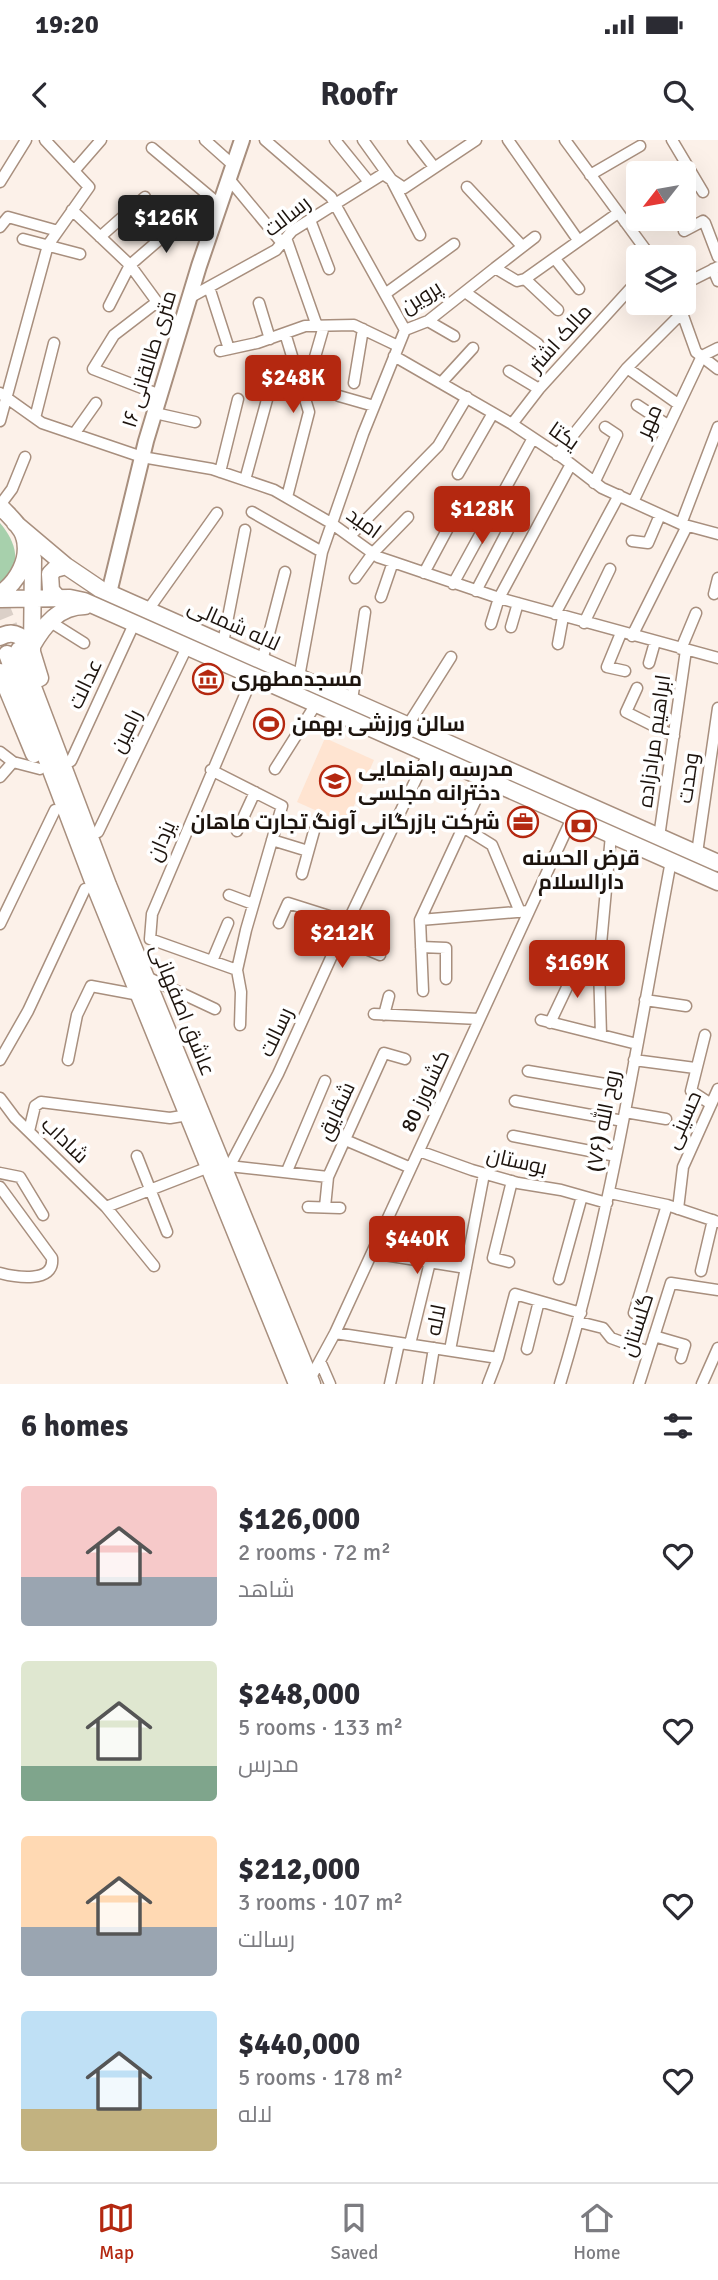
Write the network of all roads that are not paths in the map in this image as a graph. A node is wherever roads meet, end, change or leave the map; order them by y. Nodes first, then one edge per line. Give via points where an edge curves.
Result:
1 (26, 140) edge
2 (45, 140) edge
3 (101, 140) edge
4 (205, 140) edge
5 (242, 140) edge
6 (265, 140) edge
7 (335, 140) edge
8 (363, 140) edge
9 (413, 140) edge
10 (476, 140) edge
11 (508, 140) edge
12 (565, 140) edge
13 (672, 140) edge
14 (640, 146) dead end
15 (152, 148) dead end
16 (685, 161) edge
17 (434, 167) junction
18 (74, 171) junction
19 (231, 172) junction
20 (590, 174) junction
21 (391, 179) junction
22 (0, 182) edge
23 (369, 182) junction
24 (467, 187) dead end
25 (145, 197) dead end
26 (333, 200) junction
27 (220, 205) junction
28 (72, 210) junction
29 (618, 213) junction
30 (310, 220) junction
31 (181, 221) dead end
32 (625, 222) joint
33 (0, 225) edge
34 (58, 231) junction
35 (684, 232) dead end
36 (420, 234) dead end
37 (100, 237) junction
38 (535, 237) dead end
39 (23, 239) dead end
40 (578, 240) junction
41 (284, 241) junction
42 (454, 244) dead end
43 (48, 245) junction
44 (642, 245) edge
45 (522, 246) junction
46 (80, 254) dead end
47 (718, 257) edge
48 (555, 259) junction
49 (130, 265) junction
50 (495, 268) junction
51 (715, 268) edge
52 (329, 269) dead end
53 (696, 278) edge
54 (525, 279) junction
55 (718, 281) edge
56 (209, 287) junction
57 (579, 289) dead end
58 (465, 292) junction
59 (626, 293) edge
60 (385, 294) junction
61 (189, 298) junction
62 (157, 302) junction
63 (259, 303) dead end
64 (109, 306) dead end
65 (558, 310) dead end
66 (674, 315) edge
67 (683, 315) edge
68 (428, 321) junction
69 (320, 326) junction
70 (363, 329) junction
71 (404, 330) junction
72 (179, 332) junction
73 (285, 333) junction
74 (454, 336) dead end
75 (270, 338) junction
76 (54, 343) dead end
77 (538, 344) dead end
78 (473, 348) dead end
79 (718, 348) edge
80 (396, 351) junction
81 (702, 356) junction
82 (626, 368) junction
83 (718, 369) edge
84 (509, 372) dead end
85 (274, 374) dead end
86 (354, 383) dead end
87 (441, 383) junction
88 (539, 389) junction
89 (4, 395) edge
90 (160, 396) junction
91 (304, 396) junction
92 (339, 397) dead end
93 (467, 397) junction
94 (238, 398) dead end
95 (96, 403) dead end
96 (678, 404) junction
97 (637, 405) dead end
98 (374, 406) junction
99 (155, 413) junction
100 (493, 413) junction
101 (35, 418) junction
102 (0, 421) edge
103 (195, 422) dead end
104 (512, 424) junction
105 (669, 426) junction
106 (718, 427) edge
107 (605, 428) dead end
108 (74, 434) junction
109 (533, 439) junction
110 (557, 455) junction
111 (25, 457) dead end
112 (142, 457) junction
113 (571, 464) junction
114 (220, 472) junction
115 (458, 474) dead end
116 (245, 480) junction
117 (594, 483) junction
118 (449, 495) dead end
119 (619, 495) junction
120 (287, 497) junction
121 (501, 497) junction
122 (633, 502) junction
123 (0, 506) edge
124 (252, 512) dead end
125 (217, 513) dead end
126 (660, 515) junction
127 (408, 517) dead end
128 (15, 523) junction
129 (331, 523) junction
130 (684, 525) junction
131 (245, 530) dead end
132 (718, 534) edge
133 (350, 536) junction
134 (24, 537) junction
135 (632, 541) dead end
136 (322, 552) junction
137 (373, 553) junction
138 (393, 562) junction
139 (66, 566) junction
140 (610, 569) dead end
141 (285, 572) dead end
142 (424, 573) junction
143 (355, 578) dead end
144 (718, 578) edge
145 (453, 584) junction
146 (476, 591) junction
147 (109, 593) junction
148 (714, 594) dead end
149 (0, 597) edge
150 (381, 597) dead end
151 (58, 598) junction
152 (499, 598) junction
153 (32, 599) junction
154 (518, 603) junction
155 (96, 607) junction
156 (148, 610) junction
157 (365, 612) dead end
158 (696, 612) dead end
159 (559, 616) junction
160 (49, 621) junction
161 (584, 623) junction
162 (134, 624) junction
163 (491, 624) dead end
164 (511, 627) dead end
165 (621, 633) junction
166 (632, 636) junction
167 (0, 637) edge
168 (655, 642) junction
169 (84, 643) dead end
170 (223, 643) junction
171 (558, 644) dead end
172 (187, 647) junction
173 (684, 649) junction
174 (23, 650) junction
175 (451, 657) dead end
176 (718, 658) edge
177 (262, 661) junction
178 (649, 663) dead end
179 (625, 671) dead end
180 (0, 672) edge
181 (253, 676) junction
182 (299, 677) junction
183 (637, 688) dead end
184 (352, 700) junction
185 (316, 704) junction
186 (718, 708) edge
187 (370, 709) junction
188 (362, 725) junction
189 (408, 726) junction
190 (674, 736) junction
191 (0, 752) edge
192 (428, 754) junction
193 (71, 761) junction
194 (13, 762) junction
195 (40, 769) junction
196 (275, 769) dead end
197 (211, 770) junction
198 (0, 777) edge
199 (485, 780) junction
200 (255, 792) junction
201 (55, 810) junction
202 (572, 818) junction
203 (463, 827) junction
204 (237, 831) dead end
205 (314, 831) dead end
206 (99, 832) junction
207 (611, 835) junction
208 (659, 837) junction
209 (272, 840) junction
210 (308, 851) junction
211 (697, 853) junction
212 (671, 862) junction
213 (718, 863) edge
214 (302, 874) dead end
215 (718, 882) edge
216 (85, 889) junction
217 (229, 895) dead end
218 (253, 904) junction
219 (525, 911) junction
220 (420, 920) junction
221 (348, 922) junction
222 (228, 923) dead end
223 (279, 923) dead end
224 (0, 925) edge
225 (340, 937) junction
226 (421, 947) junction
227 (380, 955) dead end
228 (212, 961) junction
229 (599, 966) junction
230 (237, 970) junction
231 (151, 979) junction
232 (446, 979) dead end
233 (423, 991) dead end
234 (134, 994) junction
235 (389, 996) dead end
236 (645, 1000) junction
237 (686, 1006) dead end
238 (215, 1009) dead end
239 (480, 1020) junction
240 (240, 1025) dead end
241 (601, 1035) junction
242 (705, 1035) dead end
243 (637, 1044) junction
244 (169, 1051) junction
245 (405, 1059) dead end
246 (0, 1060) edge
247 (68, 1060) dead end
248 (634, 1060) junction
249 (695, 1068) junction
250 (528, 1071) dead end
251 (325, 1081) dead end
252 (629, 1088) junction
253 (718, 1089) edge
254 (0, 1098) edge
255 (515, 1101) dead end
256 (711, 1104) junction
257 (188, 1115) junction
258 (624, 1116) junction
259 (666, 1119) dead end
260 (29, 1131) junction
261 (513, 1136) dead end
262 (343, 1139) junction
263 (419, 1151) junction
264 (137, 1156) dead end
265 (616, 1156) junction
266 (209, 1167) junction
267 (411, 1168) junction
268 (228, 1169) junction
269 (287, 1171) junction
270 (0, 1173) edge
271 (484, 1174) junction
272 (328, 1177) junction
273 (512, 1181) junction
274 (0, 1187) edge
275 (151, 1190) junction
276 (582, 1196) junction
277 (608, 1198) junction
278 (667, 1205) junction
279 (106, 1207) junction
280 (308, 1207) dead end
281 (325, 1207) junction
282 (340, 1208) dead end
283 (678, 1209) junction
284 (43, 1214) dead end
285 (716, 1221) edge
286 (167, 1232) dead end
287 (372, 1253) junction
288 (430, 1262) junction
289 (509, 1262) dead end
290 (155, 1266) dead end
291 (466, 1268) junction
292 (701, 1271) dead end
293 (0, 1273) edge
294 (559, 1279) dead end
295 (718, 1290) edge
296 (539, 1301) junction
297 (634, 1313) dead end
298 (580, 1318) junction
299 (335, 1333) junction
300 (654, 1336) junction
301 (405, 1343) junction
302 (434, 1348) junction
303 (718, 1348) edge
304 (527, 1349) dead end
305 (450, 1350) junction
306 (649, 1352) junction
307 (498, 1358) junction
308 (681, 1358) dead end
309 (320, 1361) junction
310 (715, 1364) edge
311 (306, 1382) edge
312 (330, 1384) edge
313 (390, 1384) edge
314 (428, 1384) edge
315 (488, 1384) edge
316 (560, 1384) edge
317 (639, 1384) edge
318 (702, 1384) edge

1 - 22 street
2 - 18 street
3 - 18 street
4 - 19 street
5 - 19 street, ۱۶ متری طالقانی
6 - 26 street
7 - 23 street
8 - 21 street
9 - 17 street
10 - 17 street, رسالت
11 - 40 street
12 - 20 street
13 - 16 street
14 - 20 street
15 - 27 street
17 - 21 street, رسالت via 404,188
18 - 28 street via 89,187
19 - 27 street, ۱۶ متری طالقانی
19 - 41 street
20 - 29 street
21 - 23 street, رسالت via 383,174
21 - 36 street
23 - 26 street, رسالت
24 - 45 street
25 - 37 street
26 - 30 street, رسالت
26 - 60 street, رسالت
27 - 61 street, ۱۶ متری طالقانی
28 - 34 street
28 - 37 street
29 - 32 street
29 - 40 street
30 - 41 street, رسالت
30 - 52 street
31 - 49 street
32 - 44 street
33 - 34 street via 8,217
34 - 43 street
35 - 47 street via 703,221
37 - 49 street
38 - 45 street, پروین
39 - 43 street
40 - 48 street
41 - 56 street, رسالت
41 - 69 street
42 - 60 street
43 - 46 street
43 - 89 street
45 - 50 street, پروین
48 - 54 street
48 - 57 street
49 - 62 street
49 - 64 street
50 - 54 street via 517,281
50 - 58 street, پروین
51 - 53 street
51 - 55 street
54 - 65 street
56 - 61 street, رسالت
56 - 75 street via 225,350
58 - 68 street, پروین
58 - 77 street
59 - 88 street, مالک اشتر
60 - 71 street, رسالت
61 - 72 street, ۱۶ متری طالقانی
62 - 72 street
62 - 90 street via 114,335 93,369
63 - 75 street
66 - 82 street
67 - 81 street via 696,352
68 - 71 street, پروین
68 - 74 street
69 - 70 street
69 - 73 street
69 - 91 street
70 - 80 street, یکتا
70 - 86 street
71 - 80 street, پروین
72 - 90 street, ۱۶ متری طالقانی
73 - 75 street
73 - 91 street
76 - 101 street
78 - 87 street
79 - 81 street
80 - 87 street, یکتا
80 - 98 street, پروین
81 - 83 street
81 - 96 street, مهر
82 - 96 street
82 - 110 street
84 - 88 street
85 - 116 street
87 - 93 street, یکتا
88 - 104 street, مالک اشتر
89 - 101 street, امید
89 - 102 street
90 - 99 street, ۱۶ متری طالقانی
91 - 120 street via 309,412
92 - 98 street
93 - 100 street, یکتا
93 - 133 street via 438,446
94 - 114 street
95 - 108 street
96 - 105 street, مهر
97 - 105 street
98 - 129 street, پروین
99 - 103 street
99 - 112 street, ۱۶ متری طالقانی
100 - 104 street, یکتا
100 - 115 street
101 - 108 street, امید
104 - 109 street, یکتا
105 - 122 street, مهر
106 - 130 street
107 - 117 street via 617,435
108 - 112 street, امید
109 - 110 street, یکتا
109 - 121 street
110 - 113 street, یکتا
111 - 123 street
112 - 114 street, امید
112 - 147 street, ۱۶ متری طالقانی
113 - 117 street, یکتا
113 - 152 street
114 - 116 street, امید
116 - 120 street, امید
117 - 119 street, یکتا
118 - 142 street via 462,502
119 - 122 street, یکتا
119 - 159 street
120 - 129 street, امید
121 - 145 street
121 - 146 street via 520,507
122 - 126 street, یکتا
123 - 128 main road
124 - 136 street
125 - 156 street
126 - 130 street, یکتا
126 - 135 street via 648,544
127 - 137 street
128 - 134 main road
128 - 139 main road, لاله شمالی
129 - 133 street, امید
129 - 136 street, پروین
130 - 132 street, یکتا
130 - 166 street
131 - 170 street
133 - 137 street, امید
134 - 149 main road via 22,569
134 - 153 main road via 33,559
136 - 182 street, پروین
137 - 138 street, امید
137 - 143 street
138 - 142 street, امید
138 - 150 street
139 - 147 main road, لاله شمالی
139 - 151 main road via 50,575 51,590
140 - 161 street
141 - 177 street
142 - 145 street, امید
144 - 148 street
145 - 146 street, امید
146 - 152 street, امید
147 - 156 main road, لاله شمالی
149 - 153 main road, لاله شمالی
151 - 153 main road, لاله شمالی
151 - 155 main road, لاله شمالی
152 - 154 street, امید
152 - 163 street
153 - 174 main road
154 - 159 street, امید
154 - 164 street
155 - 160 main road via 66,609
155 - 162 main road, لاله شمالی
156 - 170 main road, لاله شمالی
157 - 184 street
158 - 173 street, ابراهیم مرادزاده
159 - 161 street, امید
159 - 171 street
160 - 169 street
160 - 174 main road
161 - 165 street, امید
162 - 172 main road, لاله شمالی
162 - 193 street, عدالت
165 - 166 street, امید
165 - 179 street via 607,667
166 - 168 street, امید
167 - 174 main road via 16,634 28,642
168 - 173 street, امید
168 - 178 street
170 - 177 main road, لاله شمالی
172 - 181 main road, لاله شمالی
172 - 206 street, رامین
173 - 176 street, امید
173 - 190 street, ابراهیم مرادزاده
174 - 193 main road via 37,670
174 - 244 main road, عاشق اصفهانی via 94,884
175 - 189 street
177 - 182 main road, لاله شمالی
180 - 195 main road
181 - 185 main road, لاله شمالی
181 - 197 street, یزدان
182 - 184 main road, لاله شمالی
183 - 190 street via 626,712
184 - 187 main road, لاله شمالی
185 - 188 main road, لاله شمالی
185 - 196 street
186 - 211 street, وحدت
187 - 188 main road
187 - 189 main road, لاله شمالی
188 - 192 main road, لاله شمالی
189 - 208 main road, لاله شمالی
190 - 208 street, ابراهیم مرادزاده
191 - 194 street
192 - 199 main road, لاله شمالی
192 - 221 street, رسالت
193 - 206 main road
194 - 195 street
194 - 198 street
195 - 201 main road
197 - 200 street
197 - 228 street, یزدان via 152,914 150,939
199 - 202 main road, لاله شمالی
199 - 203 street
200 - 204 street
200 - 209 street via 282,806
201 - 216 main road
201 - 224 street
202 - 207 main road, لاله شمالی
202 - 219 street, کشاورز 80
203 - 219 street via 492,845
203 - 220 street
205 - 210 street
206 - 231 main road
207 - 212 main road, لاله شمالی
207 - 229 street
208 - 211 main road, لاله شمالی
209 - 210 street
209 - 218 street
210 - 214 street
211 - 213 main road, لاله شمالی
212 - 215 main road, لاله شمالی
212 - 236 street, روح الله (۷۶)
216 - 234 main road
216 - 246 street
217 - 218 street
218 - 230 street
219 - 220 street
219 - 239 street, کشاورز 80
220 - 226 street
221 - 223 street via 288,903
221 - 225 street, رسالت
222 - 228 street
225 - 227 street
225 - 268 street, رسالت via 278,1074
226 - 232 street via 446,948
226 - 233 street
228 - 230 street, یزدان
229 - 241 street
229 - 241 street via 579,962 545,1022
230 - 240 street
231 - 238 street
231 - 244 main road
234 - 244 main road
234 - 247 street via 91,986 78,1014
235 - 239 street via 379,1014
236 - 237 street
236 - 243 street, روح الله (۷۶)
239 - 263 street, کشاورز 80
241 - 243 street
242 - 249 street
243 - 248 street, روح الله (۷۶)
244 - 257 main road, عاشق اصفهانی
244 - 268 main road, عاشق اصفهانی
245 - 262 street, شقایق via 384,1053
248 - 249 street
248 - 252 street, روح الله (۷۶)
249 - 256 street via 691,1091
250 - 252 street
251 - 269 street
252 - 258 street, روح الله (۷۶)
253 - 256 street, حسینی
254 - 260 street, شاداب
255 - 258 street
256 - 283 street, حسینی via 683,1167
257 - 260 street via 170,1118 41,1102
257 - 266 main road, عاشق اصفهانی
258 - 259 street
258 - 265 street, روح الله (۷۶)
260 - 279 street, شاداب
261 - 265 street
262 - 267 street
262 - 272 street, شقایق
263 - 267 street, کشاورز 80
263 - 271 street, بوستان
264 - 275 street
265 - 277 street, روح الله (۷۶)
266 - 275 street
266 - 311 main road, عاشق اصفهانی
267 - 287 street, کشاورز 80
268 - 269 street
268 - 311 main road, عاشق اصفهانی
269 - 272 street
270 - 284 street via 20,1177
271 - 273 street, بوستان
271 - 291 street, لاله
272 - 281 street, شقایق
273 - 276 street, بوستان
273 - 289 street via 493,1258
274 - 293 street via 53,1263 35,1278
275 - 279 street
275 - 286 street
276 - 277 street, بوستان
276 - 294 street
277 - 278 street, بوستان
277 - 298 street, روح الله (۷۶)
278 - 283 street, بوستان
278 - 297 street
279 - 290 street, شاداب
280 - 281 street
281 - 282 street
283 - 285 street, بوستان
285 - 292 street
287 - 288 street
287 - 299 street, کشاورز 80
288 - 291 street
288 - 301 street, لاله
291 - 305 street, لاله
295 - 300 street, گلستان via 671,1283
296 - 298 street
296 - 304 street
296 - 307 street via 515,1294
298 - 306 street via 603,1328 611,1338
298 - 316 street, روح الله (۷۶)
299 - 301 street
299 - 309 street, کشاورز 80
300 - 306 street, گلستان
300 - 308 street via 685,1345
301 - 302 street
301 - 313 street
302 - 305 street
302 - 314 street
303 - 310 street
305 - 307 street
306 - 317 street, گلستان
307 - 315 street
309 - 311 street, کشاورز 80
309 - 312 street
310 - 318 street

